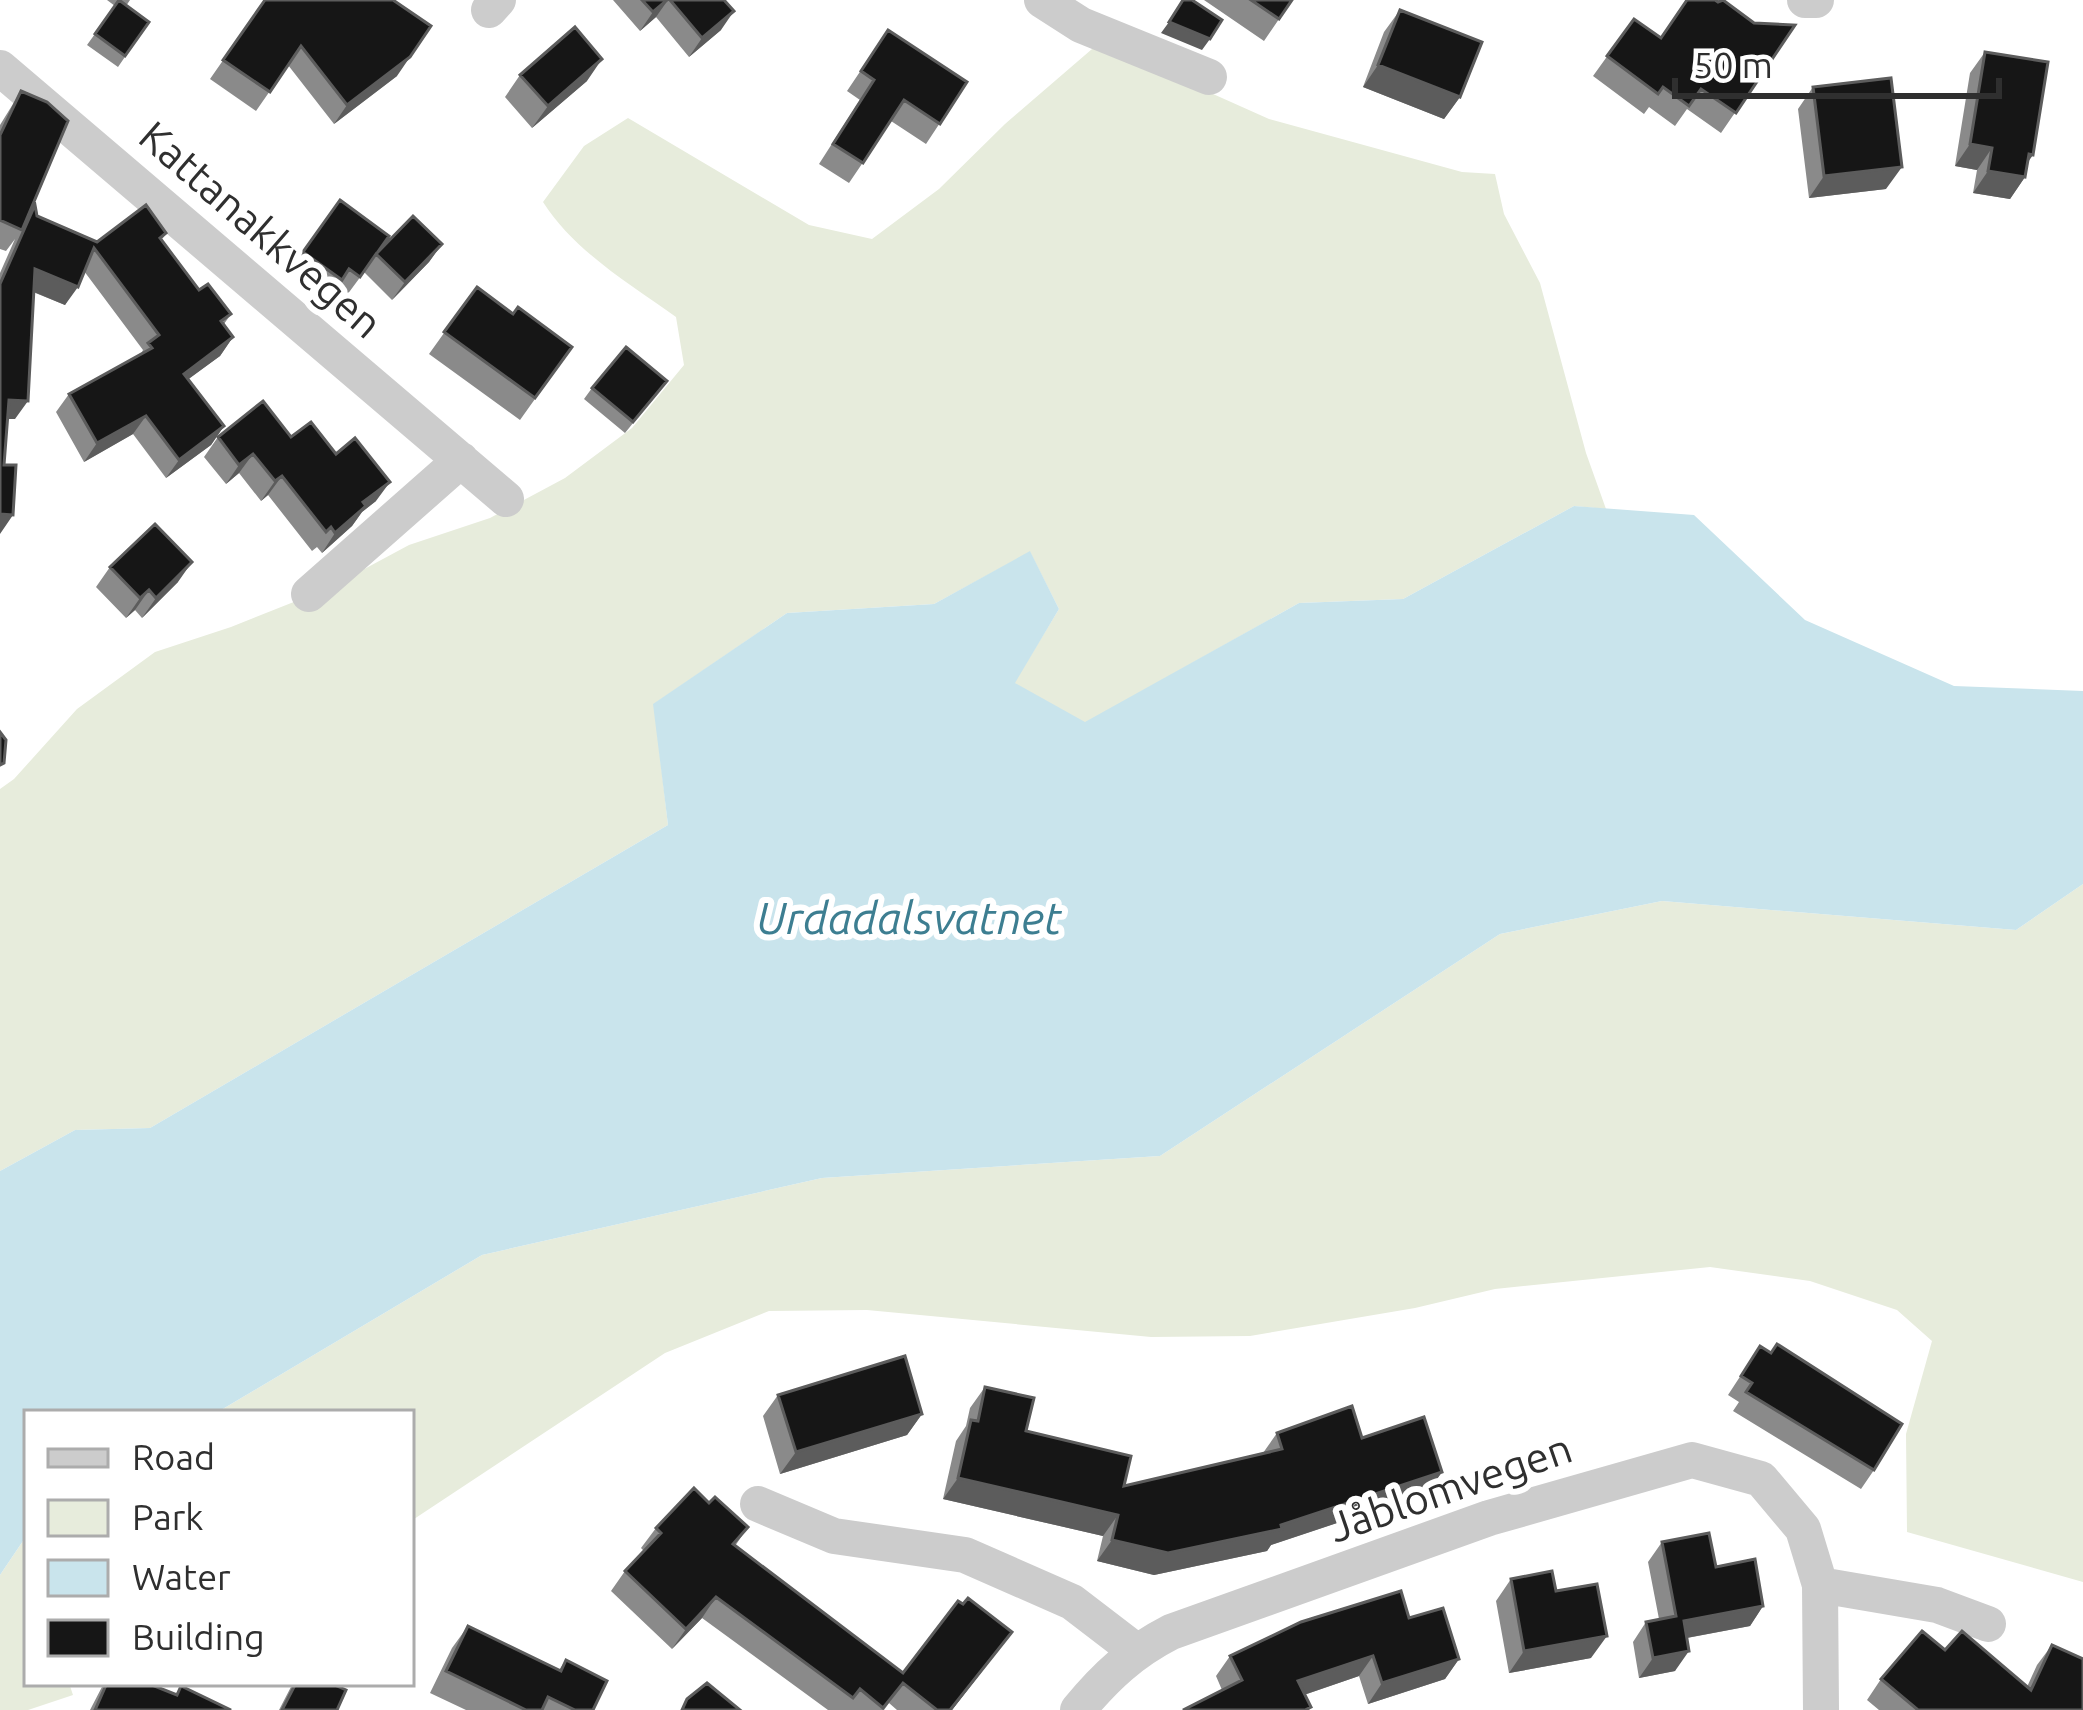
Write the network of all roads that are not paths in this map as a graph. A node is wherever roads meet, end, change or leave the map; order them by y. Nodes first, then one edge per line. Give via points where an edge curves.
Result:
1 (1042, 0) edge
2 (1804, 0) edge
3 (1816, 0) edge
4 (0, 68) edge
5 (1209, 76) dead end
6 (461, 460) junction
7 (506, 499) dead end
8 (309, 594) dead end
9 (758, 1504) dead end
10 (1820, 1585) junction
11 (1988, 1624) dead end
12 (1136, 1651) junction
13 (1078, 1710) edge
14 (1821, 1710) edge

1 - 5 street via 1081,25
2 - 3 street
4 - 6 street, Kattanakkvegen
6 - 7 street, Kattanakkvegen
6 - 8 street
9 - 12 street via 834,1536 965,1555 1072,1602
10 - 11 street via 1936,1605
10 - 12 street, Jåblomvegen via 1803,1529 1761,1479 1693,1460 1489,1518
10 - 14 street, Jåblomvegen
12 - 13 street, Jåblomvegen

